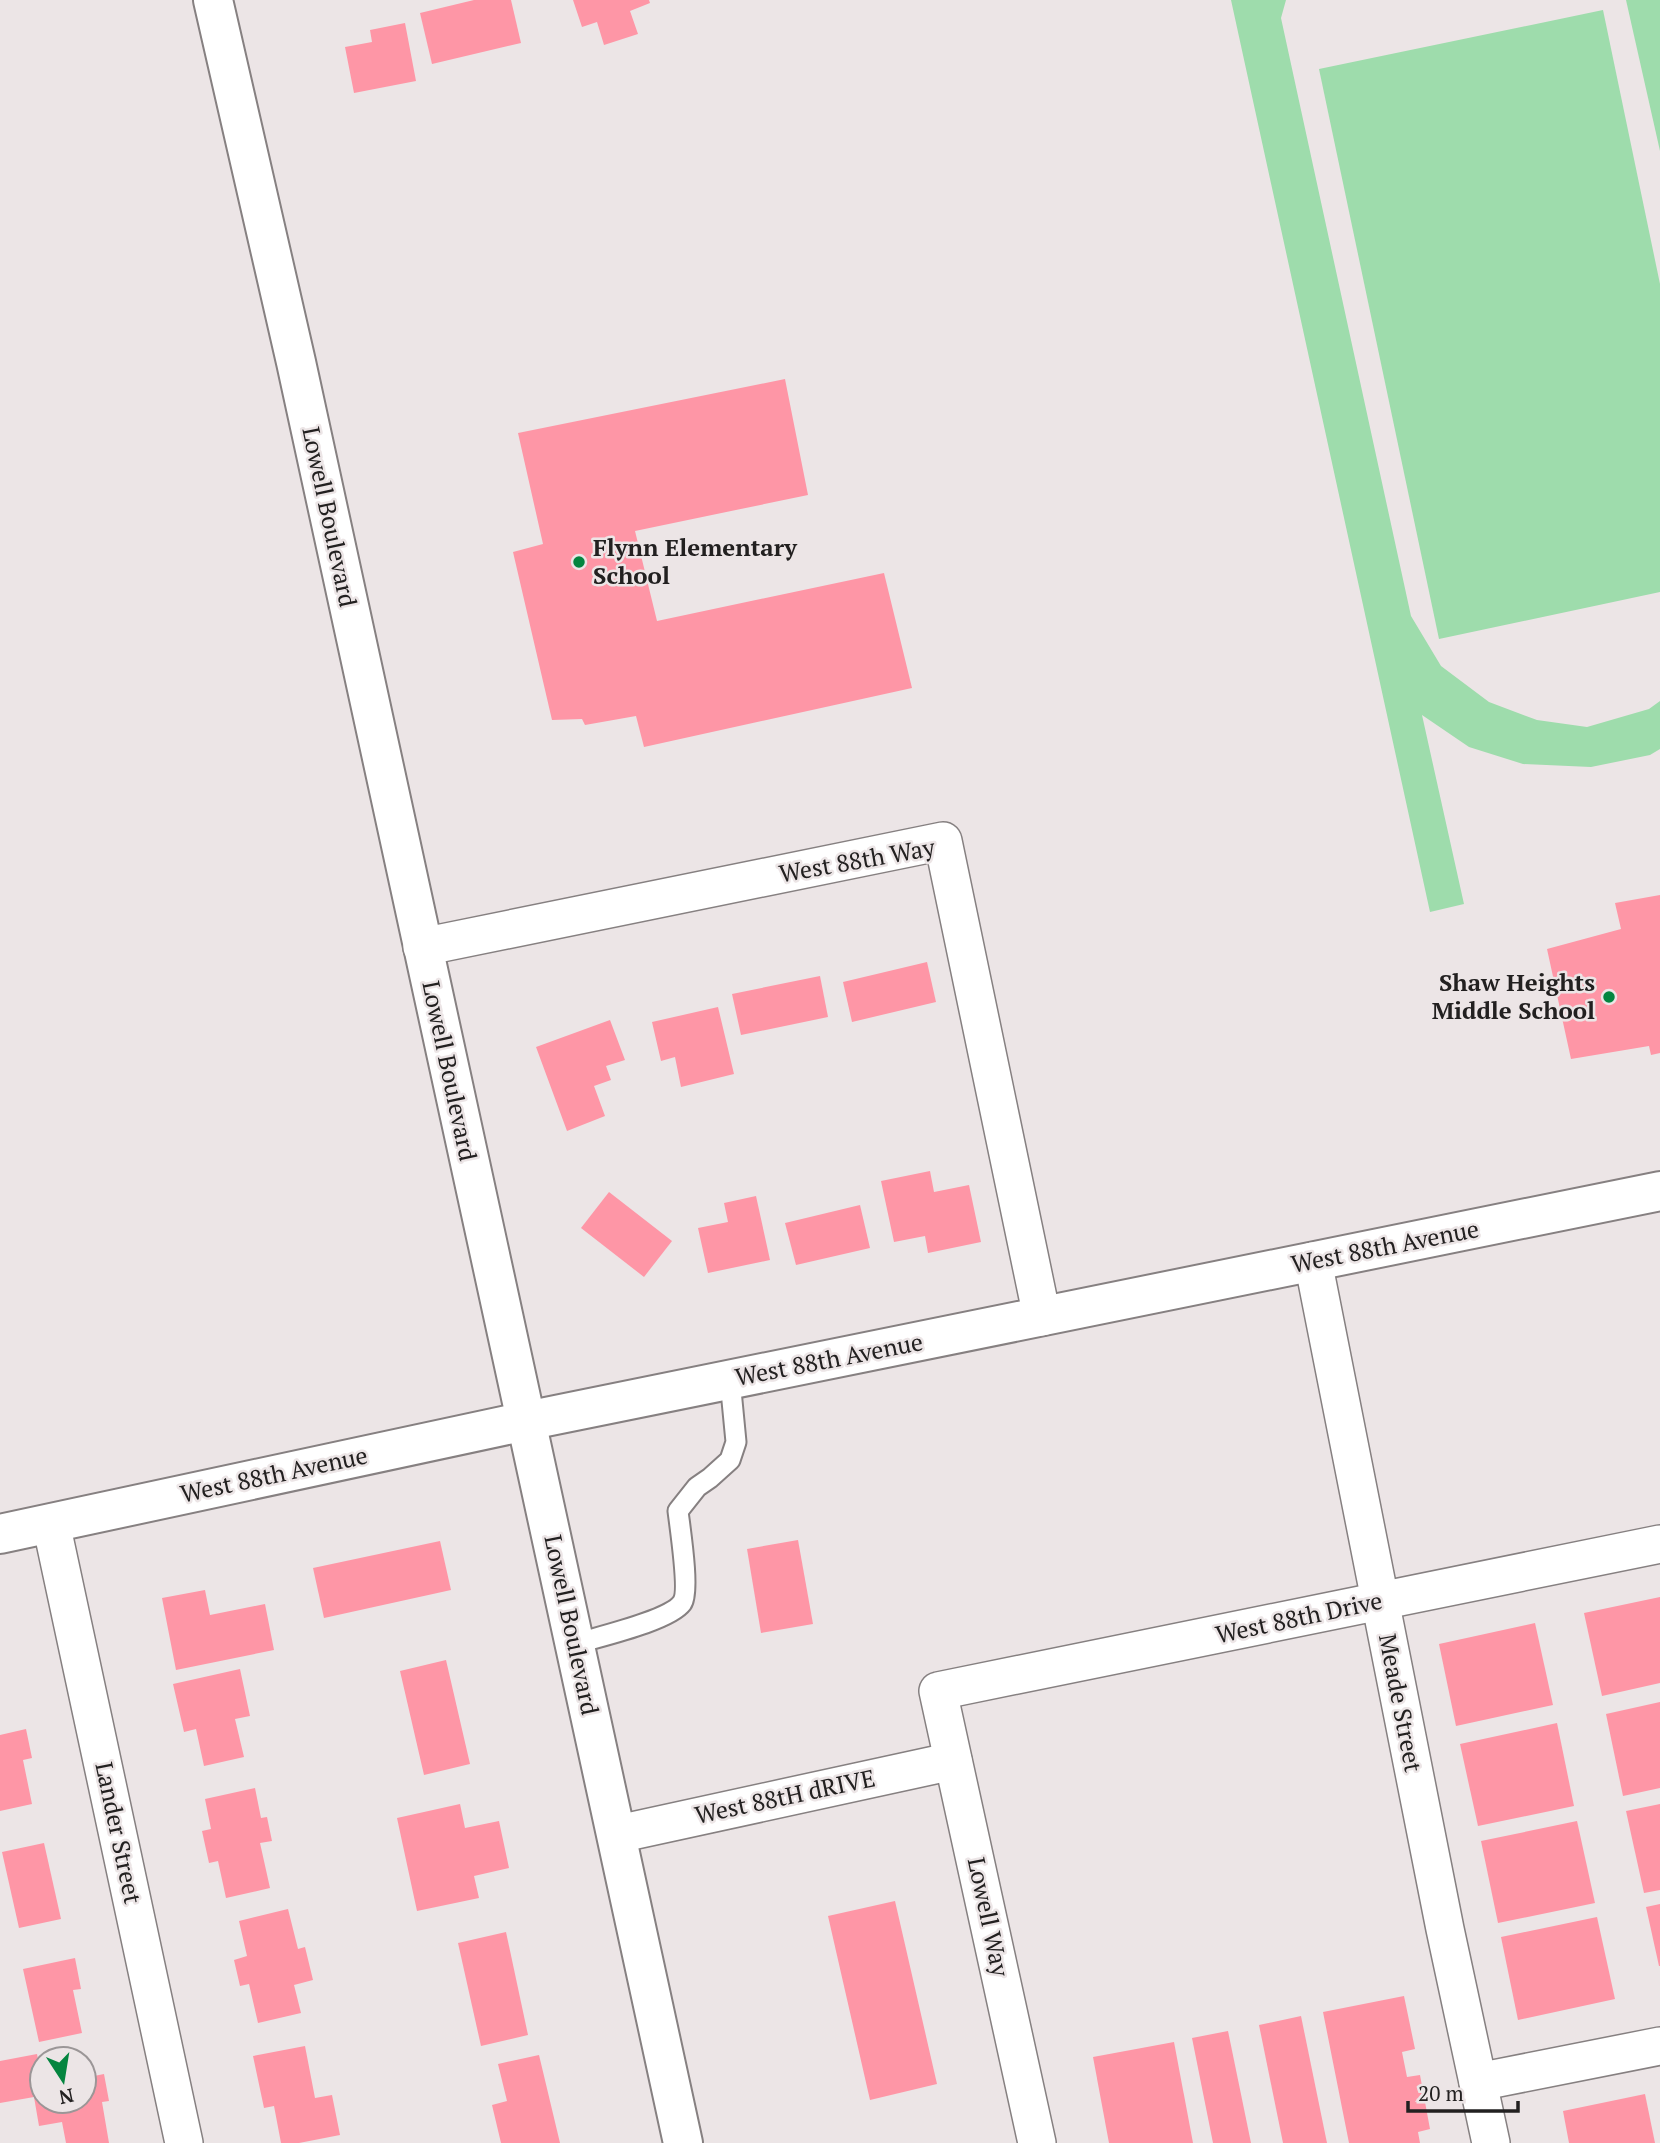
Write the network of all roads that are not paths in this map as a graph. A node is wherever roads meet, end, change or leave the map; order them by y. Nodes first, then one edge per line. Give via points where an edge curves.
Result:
1 (213, 0) edge
2 (422, 947) junction
3 (1660, 1191) edge
4 (1313, 1261) junction
5 (1042, 1317) junction
6 (730, 1380) junction
7 (526, 1421) junction
8 (51, 1523) junction
9 (0, 1534) edge
10 (1660, 1544) edge
11 (1380, 1601) junction
12 (575, 1644) junction
13 (938, 1692) joint
14 (953, 1760) junction
15 (618, 1834) junction
16 (1660, 2046) edge
17 (1478, 2082) junction
18 (184, 2143) edge
19 (683, 2143) edge
20 (1037, 2143) edge
21 (1491, 2143) edge

1 - 2 street, Lowell Boulevard
2 - 5 street, West 88th Way via 943,841
2 - 7 street, Lowell Boulevard
3 - 4 street, West 88th Avenue
4 - 5 street, West 88th Avenue
4 - 11 street, Meade Street
5 - 6 street, West 88th Avenue
6 - 7 street, West 88th Avenue
6 - 12 lane via 736,1442 730,1460 697,1487 678,1511 686,1589 683,1603 647,1622
7 - 8 street, West 88th Avenue
7 - 12 street, Lowell Boulevard
8 - 9 street, West 88th Avenue
8 - 18 street, Lander Street
10 - 11 street, West 88th Drive
11 - 13 street, West 88th Drive
11 - 17 street, Meade Street
12 - 15 street, Lowell Boulevard
13 - 14 street, Lowell Way
14 - 15 street, West 88tH dRIVE
14 - 20 street, Lowell Way
15 - 19 street, Lowell Boulevard
16 - 17 street
17 - 21 street, Meade Street

